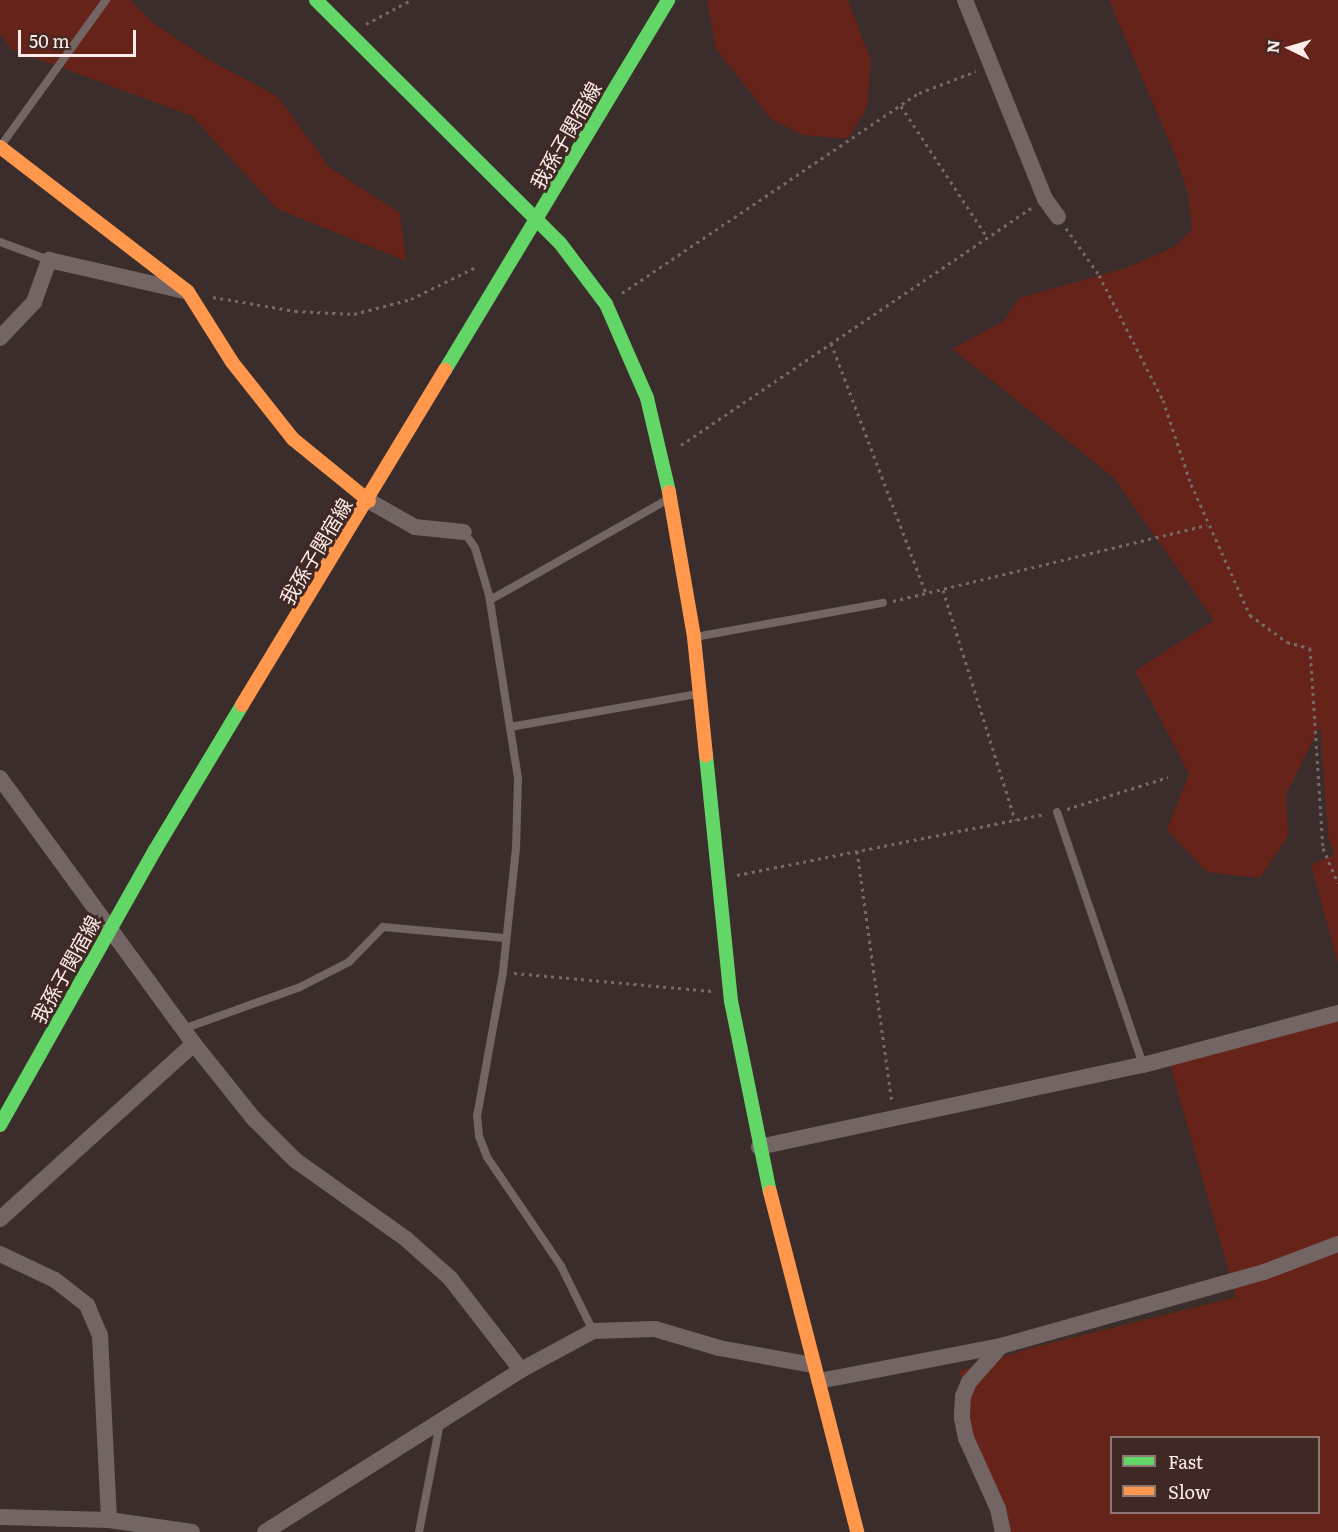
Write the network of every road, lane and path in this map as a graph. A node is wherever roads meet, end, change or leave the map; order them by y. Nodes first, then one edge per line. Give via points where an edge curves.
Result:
1 (106, 0) edge
2 (316, 0) edge
3 (411, 0) edge
4 (668, 0) edge
5 (965, 0) edge
6 (348, 33) junction
7 (992, 65) junction
8 (901, 106) junction
9 (0, 147) edge
10 (1045, 199) junction
11 (1058, 217) joint
12 (539, 218) junction
13 (987, 238) junction
14 (0, 243) edge
15 (49, 260) junction
16 (476, 267) dead end
17 (188, 292) junction
18 (606, 304) junction
19 (0, 338) edge
20 (831, 343) junction
21 (663, 456) junction
22 (670, 498) junction
23 (369, 501) junction
24 (1208, 524) junction
25 (464, 531) joint
26 (942, 589) junction
27 (926, 593) junction
28 (490, 600) junction
29 (883, 603) joint
30 (694, 637) junction
31 (700, 693) junction
32 (510, 727) junction
33 (1168, 777) dead end
34 (0, 778) edge
35 (1057, 812) junction
36 (1015, 820) junction
37 (857, 851) junction
38 (718, 879) junction
39 (1338, 883) edge
40 (109, 929) junction
41 (505, 938) junction
42 (503, 972) junction
43 (730, 993) junction
44 (1338, 1012) edge
45 (183, 1030) junction
46 (194, 1044) junction
47 (1143, 1065) junction
48 (894, 1118) junction
49 (0, 1125) edge
50 (759, 1147) junction
51 (0, 1219) edge
52 (1338, 1244) edge
53 (0, 1254) edge
54 (593, 1330) junction
55 (1001, 1346) junction
56 (813, 1365) junction
57 (521, 1370) junction
58 (819, 1381) junction
59 (440, 1421) junction
60 (0, 1517) edge
61 (109, 1520) junction
62 (56, 1525) edge
63 (192, 1532) edge
64 (265, 1532) edge
65 (419, 1532) edge
66 (857, 1532) edge
67 (1003, 1532) edge

1 - 9 lane
2 - 6 street
3 - 6 path
4 - 12 street, 我孫子関宿線
5 - 7 street
6 - 12 street via 418,105
7 - 8 path via 919,93
7 - 10 street
8 - 13 path
8 - 18 path
9 - 17 street
10 - 11 street
10 - 13 path
11 - 24 path via 1099,275 1163,400
12 - 18 street
12 - 23 street, 我孫子関宿線
13 - 20 path
14 - 15 lane
15 - 17 street
15 - 19 street via 34,302
16 - 17 path via 411,299 354,314 295,311
17 - 23 street via 232,362 293,439
18 - 21 street via 647,398
20 - 21 path
20 - 27 path
21 - 22 street
22 - 28 lane
22 - 30 street
23 - 25 street via 415,527
23 - 40 street, 我孫子関宿線
24 - 26 path via 1051,559
24 - 39 path via 1250,615 1287,642 1310,648 1323,848 1330,872
25 - 28 lane via 475,548
26 - 27 path
26 - 36 path
27 - 29 path
28 - 32 lane
29 - 30 lane
30 - 31 street
31 - 32 lane
31 - 38 street
32 - 41 lane via 518,778 516,848
33 - 35 path
34 - 40 street
35 - 36 path
35 - 47 lane
36 - 37 path
37 - 38 path
37 - 48 path
38 - 43 street
40 - 45 street
40 - 49 street, 我孫子関宿線
41 - 42 lane
41 - 45 lane via 383,927 349,962 300,987
42 - 43 path
42 - 54 lane via 477,1116 479,1136 487,1157 561,1266
43 - 50 street
44 - 47 street
45 - 46 street
46 - 51 street
46 - 57 street via 254,1118 295,1160 406,1239 450,1278
47 - 48 street
48 - 50 street
50 - 56 street
52 - 55 street via 1264,1272
53 - 61 street via 55,1280 87,1305 100,1335
54 - 56 street via 655,1329 719,1347
54 - 57 street
55 - 58 street
55 - 67 street via 969,1382 963,1396 962,1418 966,1438 998,1509
56 - 58 street
57 - 59 street
58 - 66 street
59 - 64 street
59 - 65 lane
60 - 62 street
61 - 62 street
61 - 63 street

